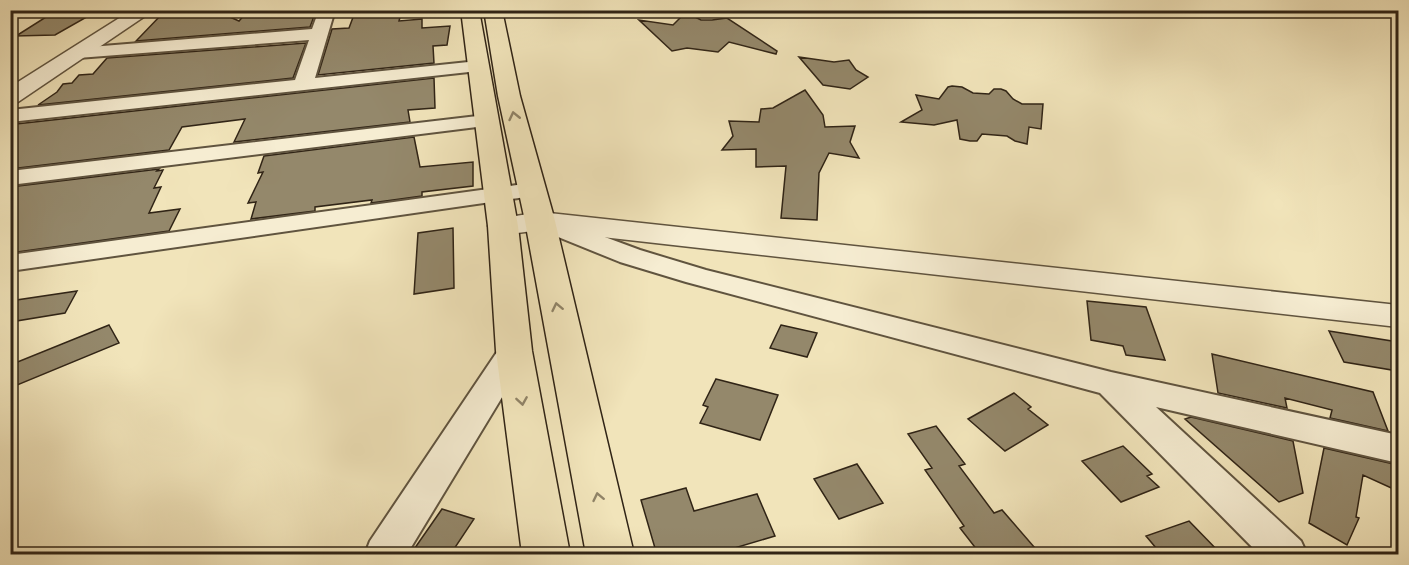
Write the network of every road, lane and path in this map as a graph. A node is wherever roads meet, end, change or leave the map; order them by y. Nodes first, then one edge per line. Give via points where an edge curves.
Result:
1 (112, 10) edge
2 (145, 10) edge
3 (327, 10) edge
4 (470, 10) edge
5 (494, 10) edge
6 (319, 34) junction
7 (61, 41) dead end
8 (78, 53) junction
9 (478, 66) junction
10 (303, 85) junction
11 (10, 96) edge
12 (10, 116) edge
13 (486, 121) junction
14 (10, 178) edge
15 (531, 189) junction
16 (500, 211) junction
17 (540, 221) junction
18 (10, 263) edge
19 (1398, 316) edge
20 (514, 351) junction
21 (1111, 384) junction
22 (1398, 449) edge
23 (385, 555) edge
24 (546, 555) edge
25 (610, 555) edge
26 (1286, 555) edge

1 - 7 street
2 - 8 street
3 - 6 street
4 - 9 main road
15 -> 5 main road
6 - 8 street
6 - 10 street
8 - 11 street
9 - 10 street
9 - 13 main road
10 - 12 street
13 - 14 street
13 - 16 main road
15 - 16 street
15 - 17 main road
16 - 17 street
16 - 18 street
16 - 20 main road
17 - 19 street
17 - 21 street via 630,256 696,276
25 -> 17 main road
20 - 23 street
20 -> 24 main road
21 - 22 street
21 - 26 street

